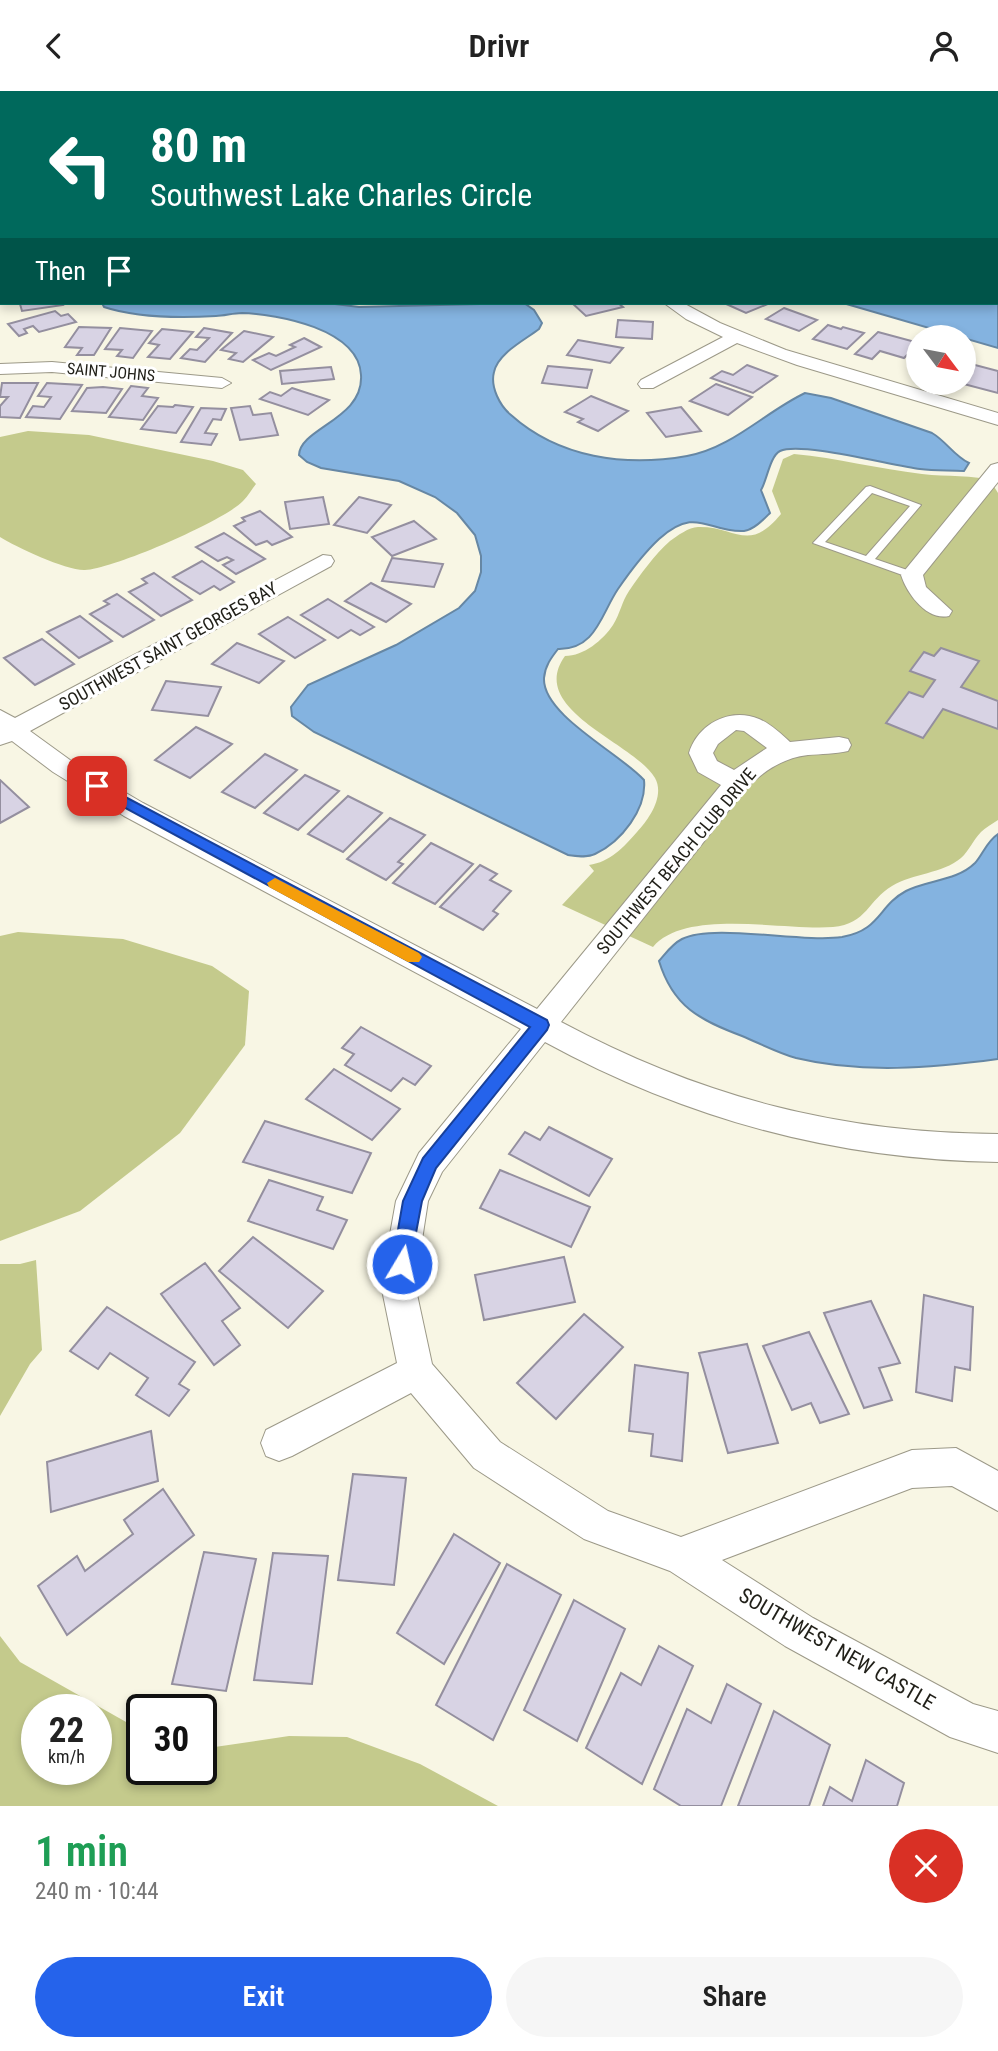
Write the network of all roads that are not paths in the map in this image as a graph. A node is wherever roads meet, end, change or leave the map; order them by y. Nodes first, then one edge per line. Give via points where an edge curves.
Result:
1 (675, 305) edge
2 (736, 337) junction
3 (0, 369) edge
4 (222, 383) dead end
5 (647, 384) dead end
6 (998, 419) edge
7 (998, 469) edge
8 (868, 560) junction
9 (323, 561) dead end
10 (912, 575) junction
11 (941, 611) dead end
12 (4, 728) edge
13 (839, 745) dead end
14 (784, 750) junction
15 (737, 783) junction
16 (541, 1025) junction
17 (998, 1148) edge
18 (416, 1372) junction
19 (279, 1443) dead end
20 (998, 1492) edge
21 (681, 1556) junction
22 (998, 1732) edge

1 - 2 street
2 - 5 street
2 - 6 street
3 - 4 street, SAINT JOHNS via 52,367
7 - 10 street
8 - 8 lane via 818,543 870,489 916,505
8 - 10 lane
9 - 12 street, SOUTHWEST SAINT GEORGES BAY
10 - 11 street via 916,589
12 - 16 street via 142,812
13 - 14 street, SOUTHWEST BEACH CLUB DRIVE
14 - 15 street, SOUTHWEST BEACH CLUB DRIVE via 755,766
14 - 15 street via 755,725 735,721 723,725 709,736 701,753 707,766
15 - 16 street, SOUTHWEST BEACH CLUB DRIVE
16 - 17 street via 657,1083 783,1124 874,1141
16 - 18 street, SOUTHWEST NEW CASTLE via 430,1163 412,1201 398,1285
18 - 19 street
18 - 21 street, SOUTHWEST NEW CASTLE via 487,1455 597,1526
20 - 21 street via 956,1467 912,1469
21 - 22 street, SOUTHWEST NEW CASTLE via 799,1632 953,1716

